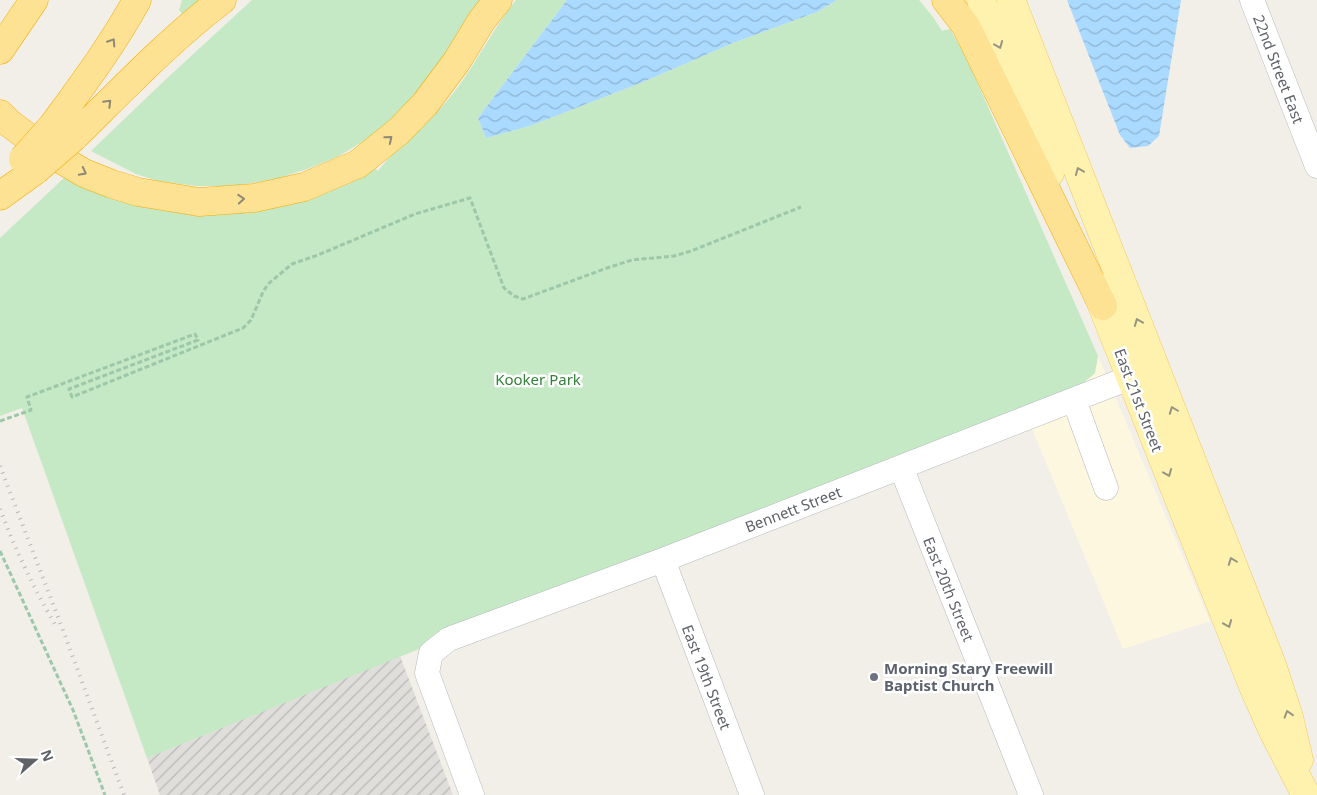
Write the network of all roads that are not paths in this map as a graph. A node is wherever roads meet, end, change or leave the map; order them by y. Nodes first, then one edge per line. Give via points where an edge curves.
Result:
1 (26, 0) edge
2 (34, 0) edge
3 (137, 0) edge
4 (222, 0) edge
5 (498, 0) edge
6 (946, 0) edge
7 (981, 0) edge
8 (1011, 0) edge
9 (1252, 0) edge
10 (0, 50) edge
11 (0, 114) edge
12 (64, 131) junction
13 (29, 165) junction
14 (1317, 166) edge
15 (0, 182) edge
16 (0, 196) edge
17 (1103, 306) junction
18 (1156, 368) junction
19 (1131, 378) junction
20 (1074, 400) junction
21 (901, 467) junction
22 (1106, 488) dead end
23 (663, 560) junction
24 (472, 795) edge
25 (752, 795) edge
26 (1031, 795) edge
27 (1307, 795) edge

1 - 10 highway
2 - 10 highway
12 -> 3 highway via 104,54
12 -> 4 highway
11 -> 5 highway via 45,150 84,173 138,192 199,202 254,198 304,187 358,164 398,131 425,104
6 - 17 highway via 966,26
7 -> 17 main road, East 21st Street
18 -> 8 main road, East 21st Street
9 - 14 street, 22nd Street East
12 - 13 highway, bridge
13 - 15 highway
13 - 16 highway
17 - 19 main road, East 21st Street
18 - 19 street, Bennett Street
27 -> 18 main road, East 21st Street via 1289,717 1272,665
19 - 20 street, Bennett Street
19 -> 27 main road, East 21st Street via 1253,686
20 - 21 street, Bennett Street
20 - 22 street
21 - 23 street, Bennett Street
21 - 26 street, East 20th Street
23 - 24 street, Bennett Street via 449,639 432,653 427,673
23 - 25 street, East 19th Street

